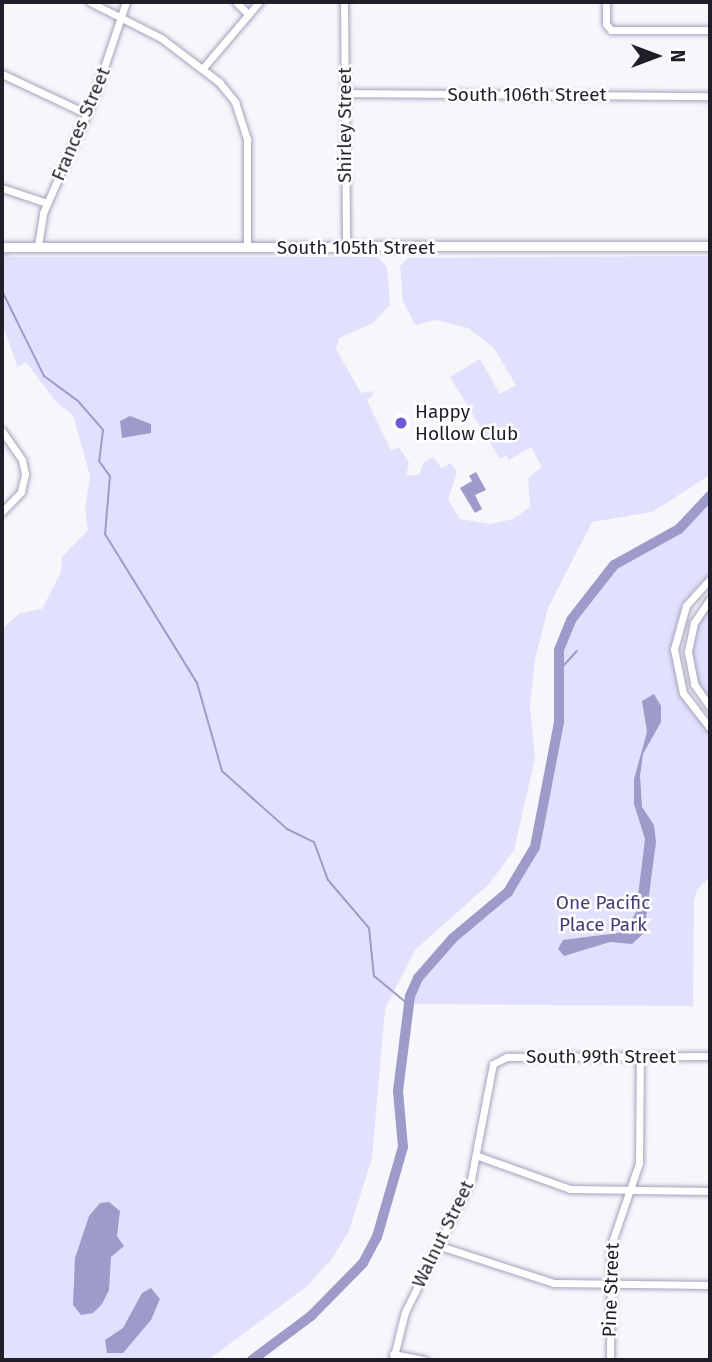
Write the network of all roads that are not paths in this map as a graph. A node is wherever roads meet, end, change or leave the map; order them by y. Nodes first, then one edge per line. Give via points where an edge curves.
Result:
1 (90, 2) edge
2 (126, 2) edge
3 (236, 2) edge
4 (259, 2) edge
5 (344, 2) edge
6 (606, 2) edge
7 (248, 14) junction
8 (122, 16) junction
9 (710, 30) edge
10 (203, 68) junction
11 (2, 74) edge
12 (345, 93) junction
13 (710, 96) edge
14 (87, 114) junction
15 (2, 188) edge
16 (47, 203) junction
17 (38, 246) junction
18 (710, 246) edge
19 (2, 247) edge
20 (247, 247) junction
21 (346, 247) junction
22 (2, 431) edge
23 (2, 512) edge
24 (710, 579) edge
25 (710, 598) edge
26 (710, 707) edge
27 (710, 728) edge
28 (640, 1056) junction
29 (710, 1056) edge
30 (493, 1064) joint
31 (478, 1156) junction
32 (630, 1191) junction
33 (710, 1191) edge
34 (440, 1246) junction
35 (610, 1285) junction
36 (710, 1285) edge
37 (393, 1357) edge
38 (424, 1360) edge
39 (610, 1360) edge

1 - 8 street
2 - 8 street, Frances Street
3 - 7 street
4 - 7 street
5 - 12 street, Shirley Street
6 - 9 street via 608,29
7 - 10 street
8 - 10 street
8 - 14 street, Frances Street
10 - 20 street via 230,94 245,126
11 - 14 street
12 - 13 street, South 106th Street
12 - 21 street, Shirley Street
14 - 16 street, Frances Street
15 - 16 street
16 - 17 street, Frances Street
17 - 19 street, South 105th Street
17 - 20 street, South 105th Street
18 - 21 street, South 105th Street
20 - 21 street, South 105th Street
22 - 23 street via 22,460 25,474 21,492
24 - 27 street via 682,613 674,652 682,694
25 - 26 street via 694,623 688,652 694,684
28 - 29 street, South 99th Street
28 - 30 street, South 99th Street via 508,1058
28 - 32 street, Pine Street via 640,1155
30 - 31 street, Walnut Street
31 - 32 street via 563,1188
31 - 34 street, Walnut Street via 464,1199
32 - 33 street
32 - 35 street, Pine Street via 612,1234
34 - 35 street via 535,1280
34 - 37 street, Walnut Street via 405,1312
35 - 36 street
35 - 39 street, Pine Street
37 - 38 street

